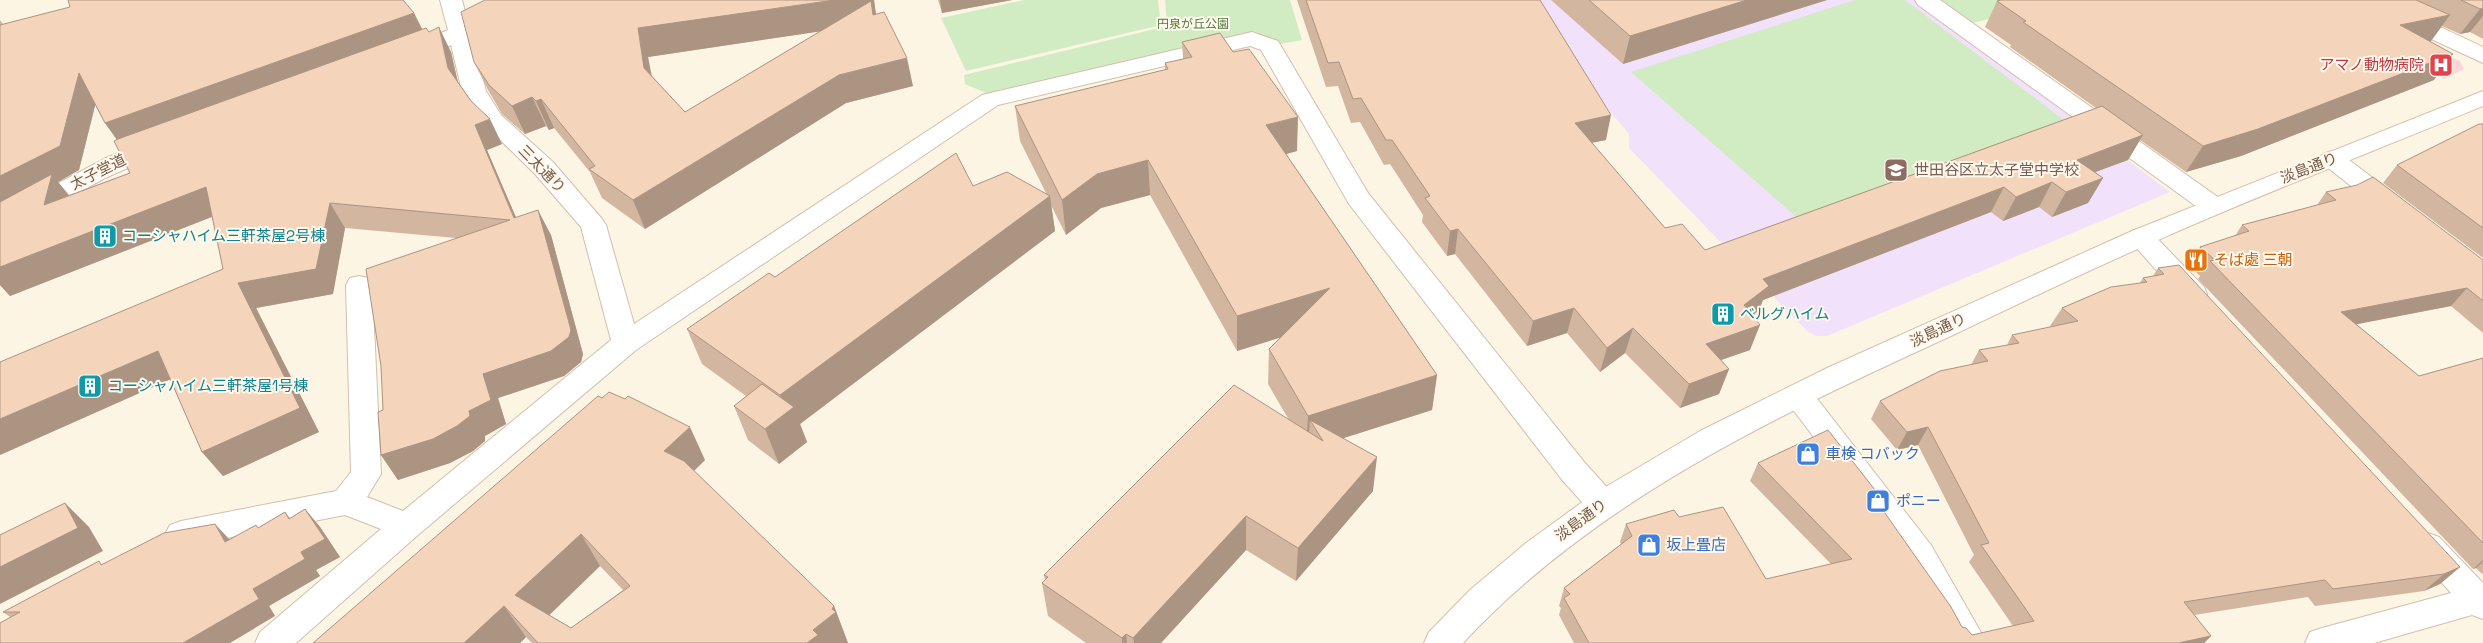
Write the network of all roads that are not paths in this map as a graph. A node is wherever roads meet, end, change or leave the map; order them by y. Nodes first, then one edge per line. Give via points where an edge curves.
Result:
1 (451, 0) edge
2 (502, 0) edge
3 (1926, 0) edge
4 (2366, 0) edge
5 (461, 33) junction
6 (2483, 56) edge
7 (394, 60) edge
8 (2483, 98) edge
9 (174, 139) edge
10 (2332, 159) junction
11 (2213, 206) junction
12 (2412, 220) edge
13 (0, 225) edge
14 (2140, 237) junction
15 (359, 285) dead end
16 (2212, 314) edge
17 (626, 342) junction
18 (1798, 395) junction
19 (346, 502) junction
20 (1603, 504) junction
21 (407, 526) junction
22 (2412, 528) edge
23 (150, 543) edge
24 (2481, 601) edge
25 (272, 643) edge
26 (1441, 643) edge
27 (1970, 643) edge
28 (2322, 643) edge

1 - 5 street, 三太通り
2 - 5 street via 486,18
3 - 11 street
4 - 6 street
5 - 7 street
5 - 17 street, 三太通り via 474,92 493,120 544,168 593,225
8 - 10 street, 淡島通り
9 - 13 street, 太子堂道 via 127,156
10 - 11 street, 淡島通り
10 - 12 street
11 - 14 street, 淡島通り
14 - 16 street
14 - 18 street, 淡島通り
15 - 19 street via 366,474
17 - 20 street via 990,100 1252,39 1270,46 1358,198 1574,472
17 - 21 street
18 - 20 street, 淡島通り via 1711,439
18 - 27 street via 1920,554
19 - 21 street
19 - 23 street via 158,538
20 - 26 street, 淡島通り via 1537,552 1482,600
21 - 25 street
22 - 24 street
24 - 28 street

